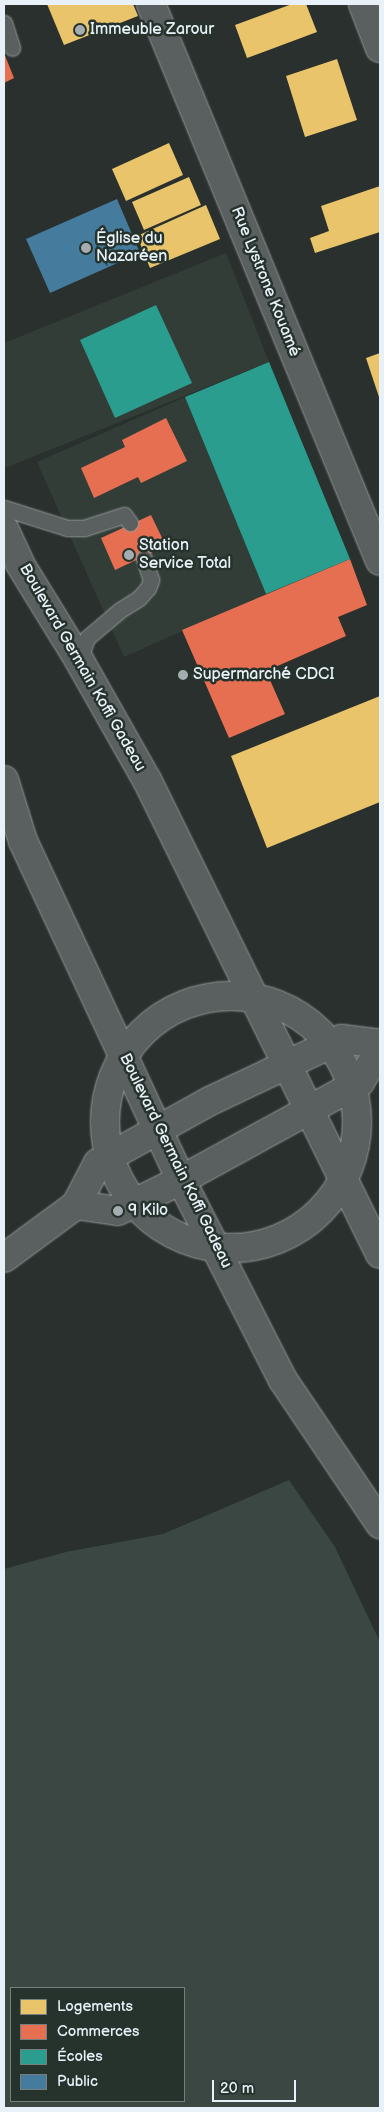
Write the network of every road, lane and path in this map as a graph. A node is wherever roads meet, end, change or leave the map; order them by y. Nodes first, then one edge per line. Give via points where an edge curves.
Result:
1 (151, 4) edge
2 (363, 4) edge
3 (4, 23) edge
4 (12, 48) dead end
5 (380, 48) edge
6 (4, 508) edge
7 (130, 523) dead end
8 (4, 529) edge
9 (144, 558) dead end
10 (380, 561) edge
11 (80, 660) junction
12 (4, 780) edge
13 (257, 998) junction
14 (330, 1044) junction
15 (380, 1044) edge
16 (380, 1049) edge
17 (124, 1056) junction
18 (288, 1062) junction
19 (352, 1087) junction
20 (312, 1110) junction
21 (158, 1132) junction
22 (110, 1157) junction
23 (345, 1179) junction
24 (182, 1180) junction
25 (134, 1203) junction
26 (76, 1205) junction
27 (217, 1249) junction
28 (380, 1254) edge
29 (4, 1258) edge
30 (380, 1524) edge

1 - 10 main road, Rue Lystrone Kouamé
2 - 5 main road
3 - 4 lane
6 - 7 lane via 67,528 84,528 124,514
8 - 11 main road, Boulevard Germain Koffi Gadeau via 20,564
9 - 11 lane via 151,580 148,588 87,638
11 - 13 main road, Boulevard Germain Koffi Gadeau via 147,780
12 - 17 main road, Boulevard Germain Koffi Gadeau via 23,841
13 - 14 main road via 293,1011
13 - 17 main road via 220,996 185,1004 152,1023
13 - 18 main road
14 - 15 main road via 341,1039
14 - 18 main road
14 - 19 main road
16 - 19 main road via 360,1082
17 - 21 main road, Boulevard Germain Koffi Gadeau
17 - 22 main road via 110,1084 106,1108
18 - 20 main road
18 - 21 main road via 210,1101
19 - 20 main road
19 - 23 main road via 356,1137
20 - 23 main road
20 - 24 main road
21 - 22 main road
21 - 24 main road, Boulevard Germain Koffi Gadeau
22 - 25 main road via 120,1184
22 - 26 main road via 98,1163
23 - 27 main road via 312,1219 295,1231 269,1244
23 - 28 main road
24 - 25 main road
24 - 27 main road, Boulevard Germain Koffi Gadeau
25 - 26 main road via 118,1211
25 - 27 main road via 174,1235
26 - 29 main road
27 - 30 main road, Boulevard Germain Koffi Gadeau via 283,1380

